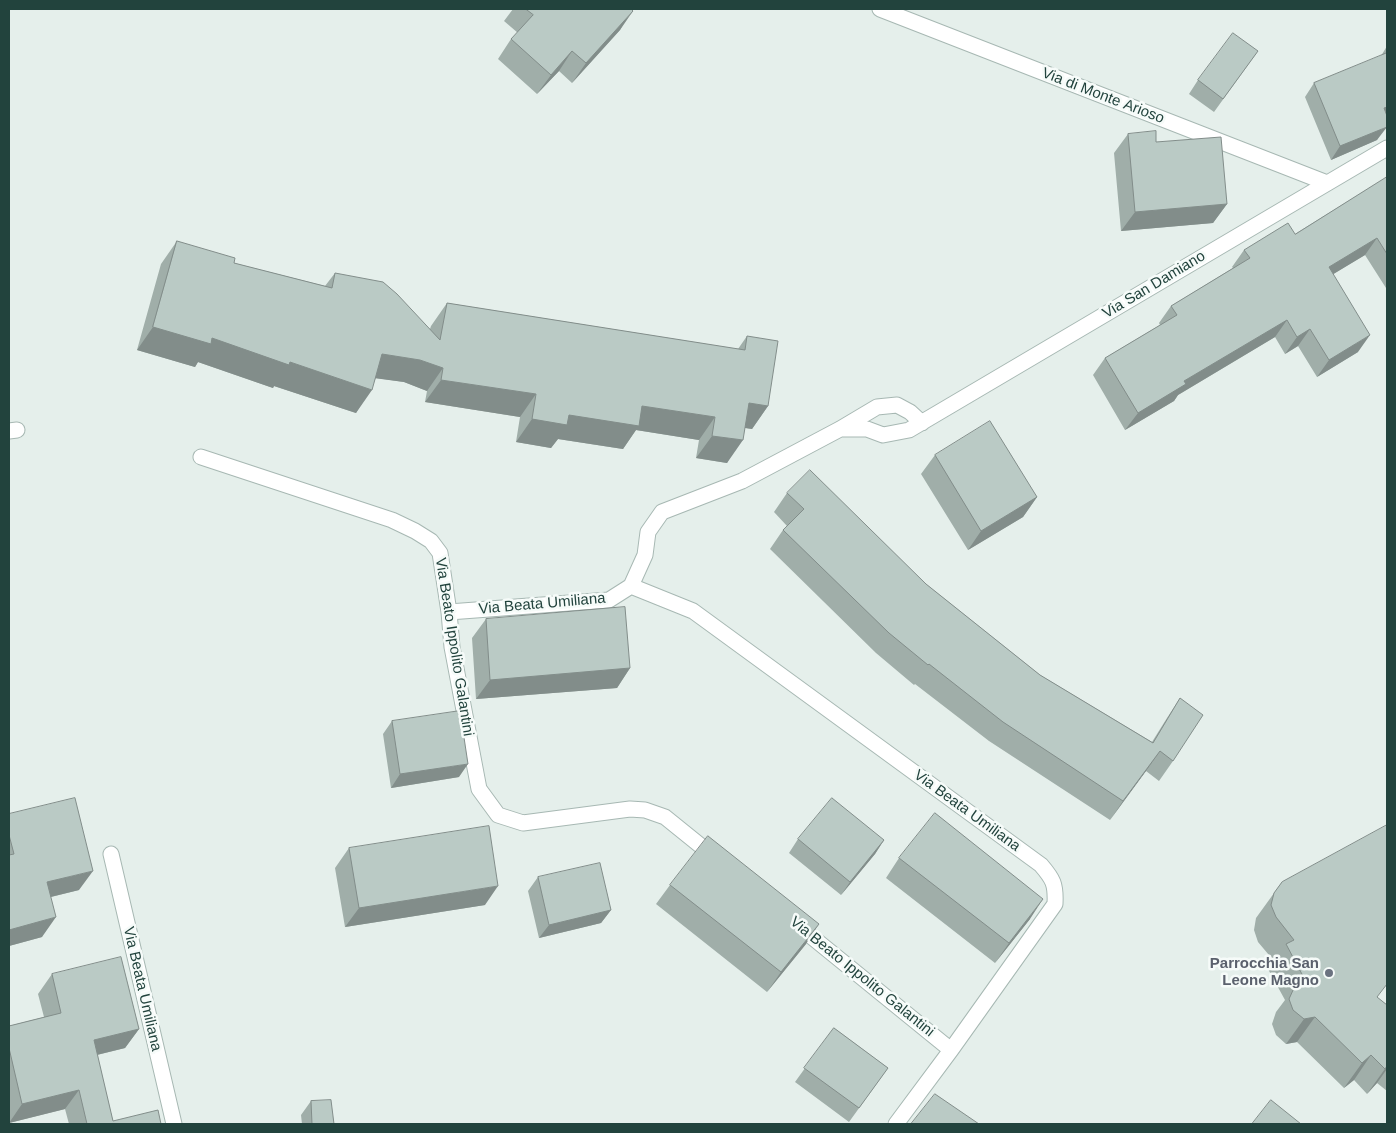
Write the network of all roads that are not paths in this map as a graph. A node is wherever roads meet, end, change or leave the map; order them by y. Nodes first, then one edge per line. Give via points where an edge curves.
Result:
1 (880, 9) edge
2 (1387, 148) edge
3 (1327, 184) junction
4 (922, 423) junction
5 (840, 429) junction
6 (201, 457) dead end
7 (631, 586) junction
8 (449, 612) junction
9 (111, 854) dead end
10 (727, 868) edge
11 (781, 912) edge
12 (951, 1050) junction
13 (174, 1124) edge
14 (896, 1124) edge

1 - 3 street, Via di Monte Arioso
2 - 3 street, Via San Damiano
3 - 4 street, Via San Damiano
4 - 5 street, Via San Damiano via 909,430 883,435 867,429
4 - 5 street via 897,405 877,407
5 - 7 street via 742,480 662,512 648,532 645,555
6 - 8 street, Via Beato Ippolito Galantini via 392,520 423,536 440,553
7 - 8 street, Via Beata Umiliana via 609,600
7 - 12 street, Via Beata Umiliana via 693,611 1040,865 1052,878 1055,904
8 - 10 street, Via Beato Ippolito Galantini via 452,647 479,789 498,815 522,823 645,810 665,817
9 - 13 street, Via Beata Umiliana
11 - 12 street, Via Beato Ippolito Galantini
12 - 14 street, Via Beata Umiliana

